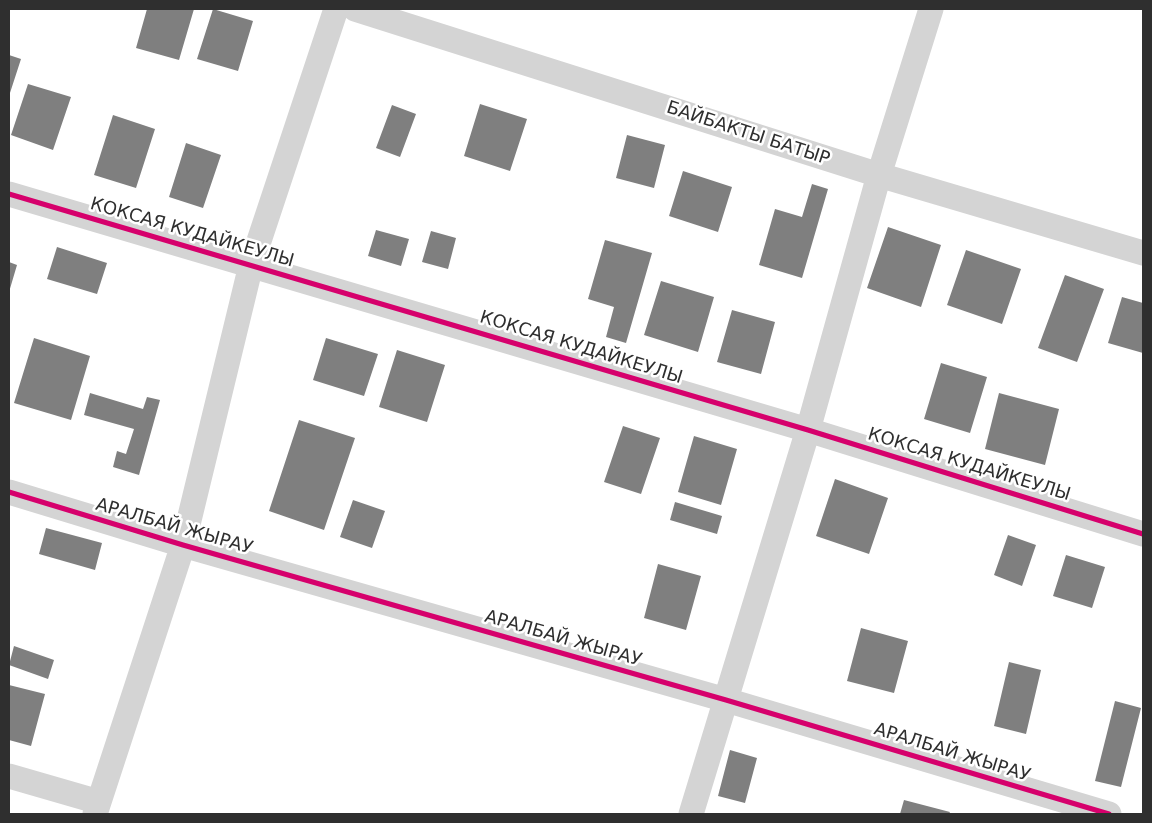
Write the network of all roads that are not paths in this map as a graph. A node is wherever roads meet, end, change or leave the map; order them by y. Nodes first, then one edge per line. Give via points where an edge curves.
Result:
1 (336, 9) edge
2 (355, 9) edge
3 (931, 9) edge
4 (879, 175) junction
5 (9, 194) edge
6 (1143, 253) edge
7 (251, 265) junction
8 (808, 430) junction
9 (9, 492) edge
10 (1143, 534) edge
11 (183, 545) junction
12 (726, 700) junction
13 (9, 776) edge
14 (97, 808) edge
15 (691, 814) edge
16 (1109, 814) edge

1 - 7 street
2 - 4 street, БАЙБАКТЫ БАТЫР
3 - 4 street
4 - 6 street, БАЙБАКТЫ БАТЫР
4 - 8 street
5 - 7 street, КОКСАЯ КУДАЙКЕУЛЫ
7 - 8 street, КОКСАЯ КУДАЙКЕУЛЫ
7 - 11 street
8 - 10 street, КОКСАЯ КУДАЙКЕУЛЫ
8 - 12 street
9 - 11 street, АРАЛБАЙ ЖЫРАУ
11 - 12 street, АРАЛБАЙ ЖЫРАУ
11 - 14 street
12 - 15 street
12 - 16 street, АРАЛБАЙ ЖЫРАУ
13 - 14 street

